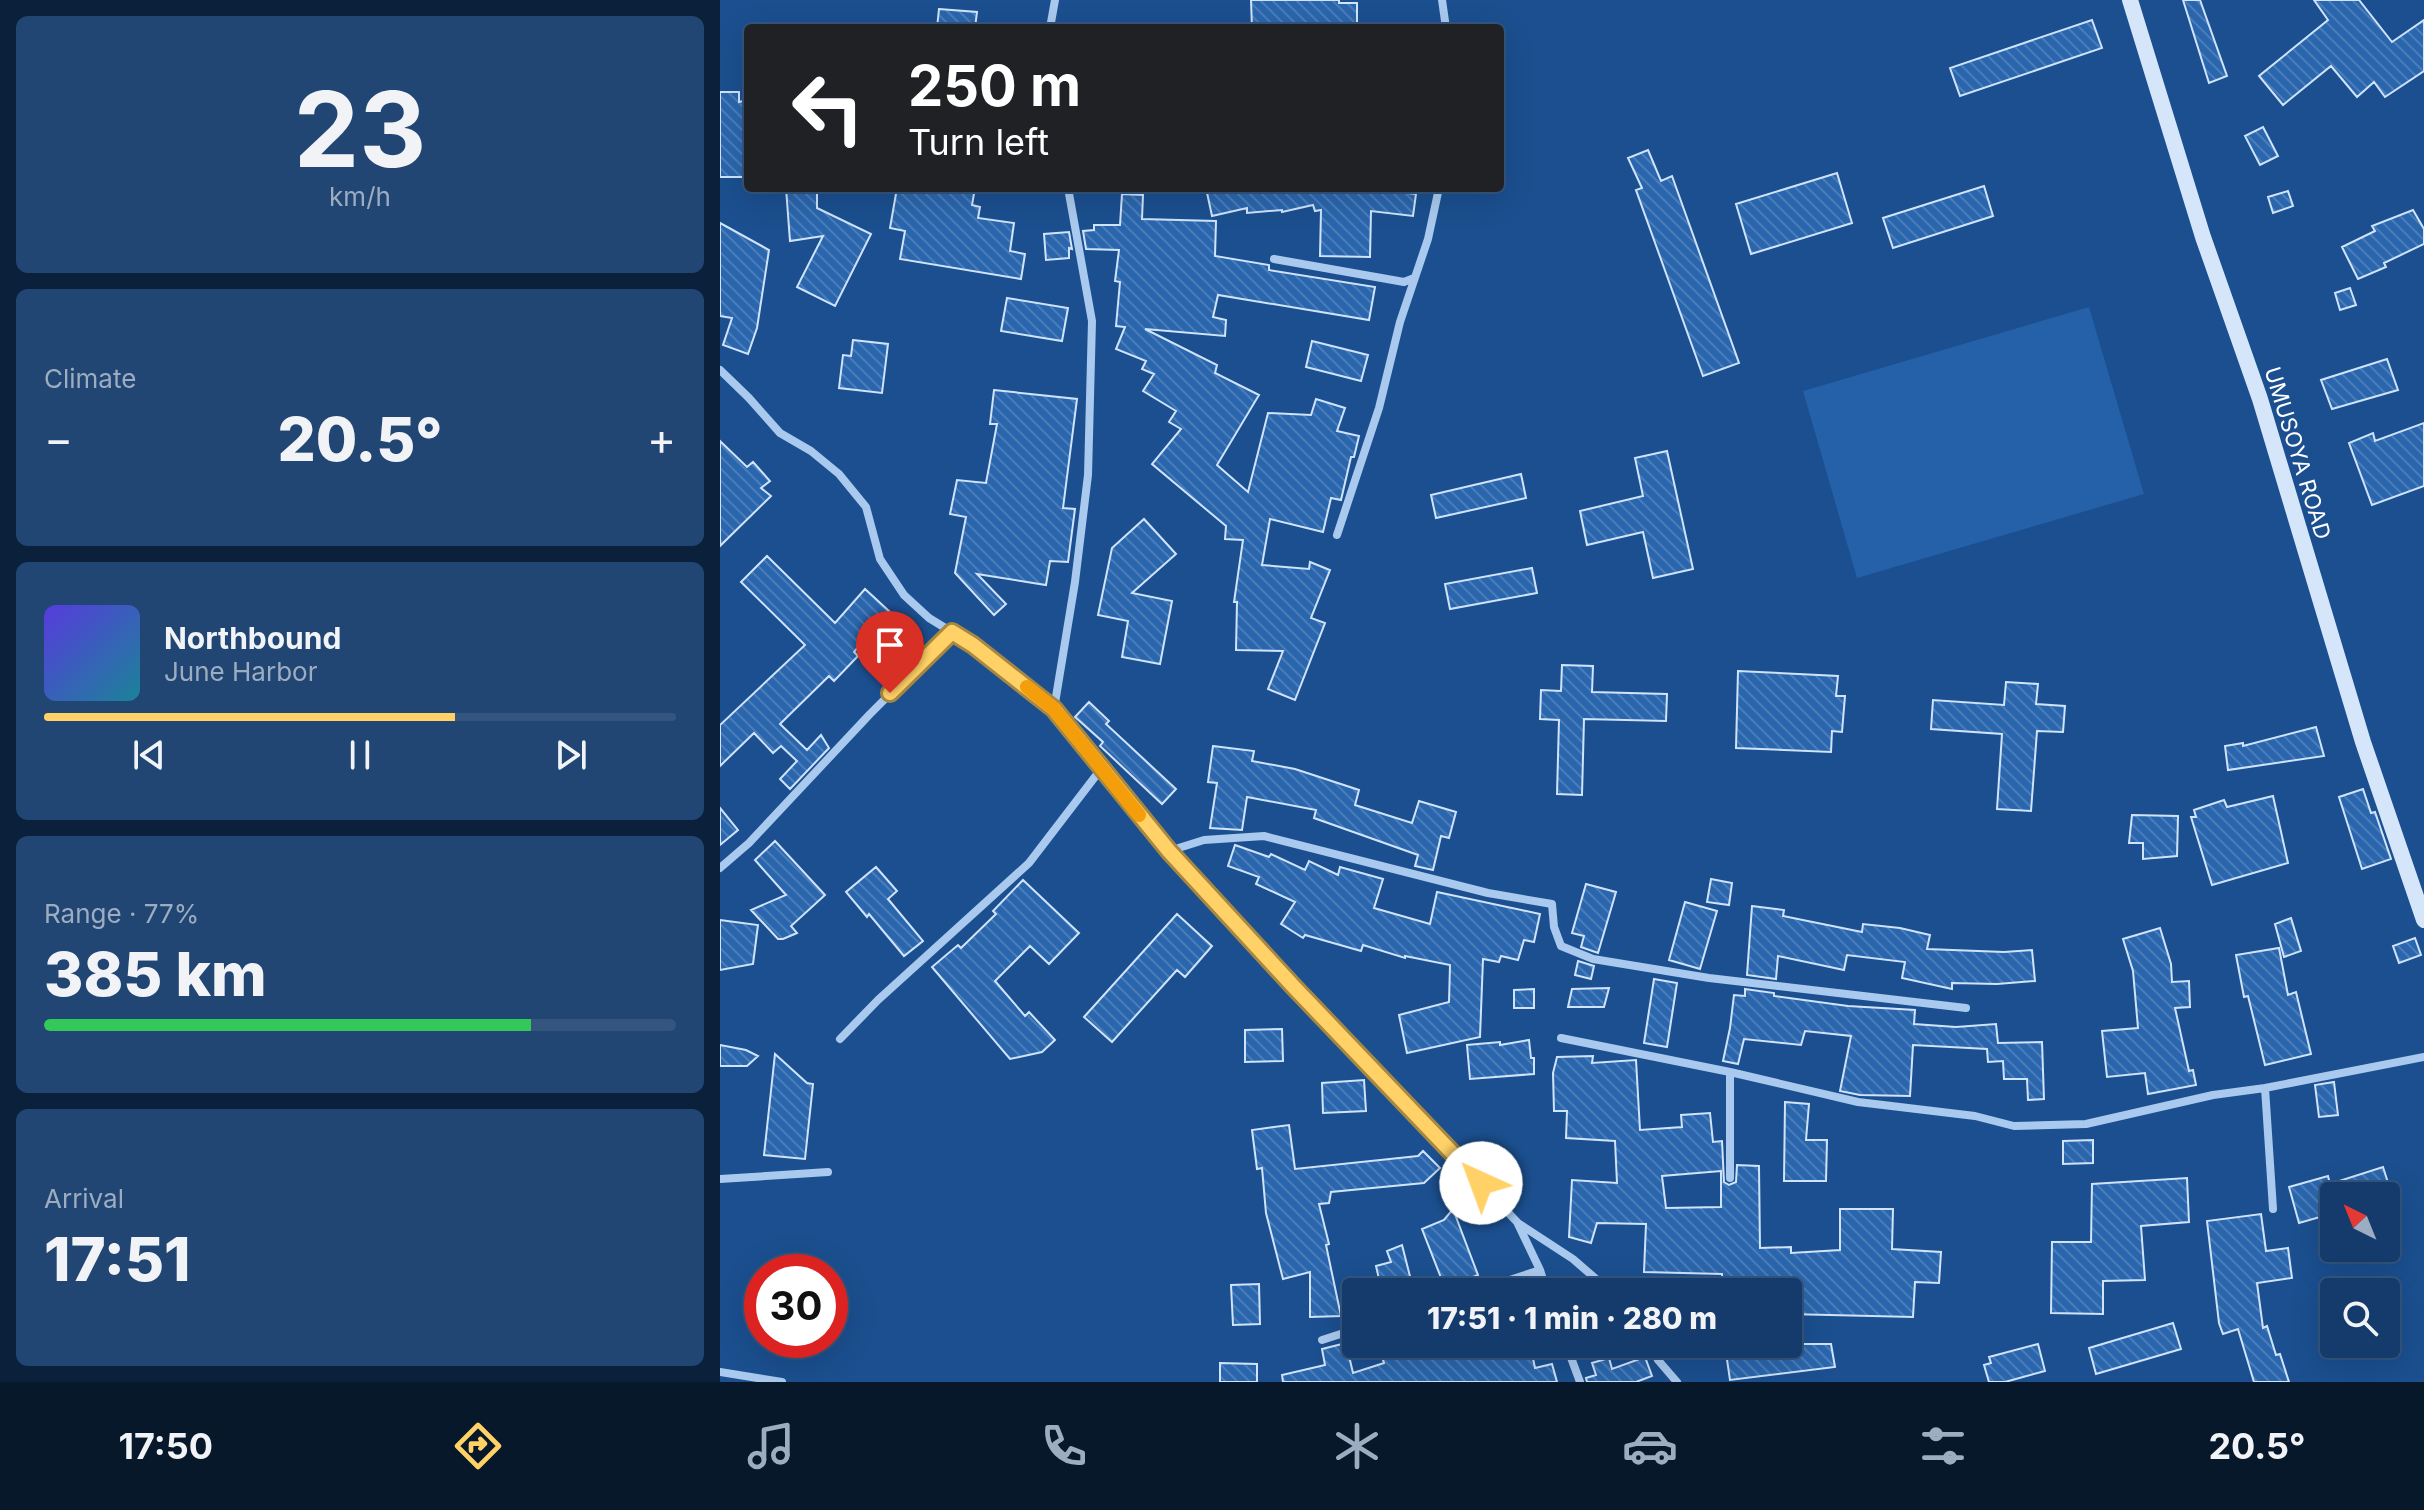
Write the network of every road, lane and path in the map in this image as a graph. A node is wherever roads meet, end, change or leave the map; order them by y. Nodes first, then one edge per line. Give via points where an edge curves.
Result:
1 (1055, 0) edge
2 (1442, 0) edge
3 (2130, 0) edge
4 (1051, 24) edge
5 (1445, 24) edge
6 (1069, 192) edge
7 (1438, 192) edge
8 (1274, 259) dead end
9 (1415, 277) junction
10 (720, 370) edge
11 (1337, 535) dead end
12 (952, 632) junction
13 (1054, 709) junction
14 (1101, 769) junction
15 (1169, 851) junction
16 (720, 868) edge
17 (2424, 920) edge
18 (1966, 1008) dead end
19 (1561, 1038) dead end
20 (840, 1039) dead end
21 (2424, 1057) edge
22 (1730, 1072) junction
23 (2265, 1088) junction
24 (828, 1172) dead end
25 (1730, 1178) dead end
26 (720, 1179) edge
27 (2273, 1209) dead end
28 (1518, 1223) junction
29 (1540, 1270) junction
30 (1516, 1278) edge
31 (1543, 1278) edge
32 (1595, 1278) edge
33 (1342, 1334) edge
34 (1322, 1340) dead end
35 (1571, 1358) edge
36 (1657, 1358) edge
37 (720, 1372) edge
38 (782, 1382) edge
39 (1580, 1382) edge
40 (1677, 1382) edge

1 - 4 street
2 - 5 street
3 - 17 main road, UMUSOYA ROAD
6 - 13 street via 1092,337 1088,475
7 - 9 street
8 - 9 street via 1404,282
9 - 11 street
10 - 12 street via 780,433 839,474 866,507 880,559 904,595
12 - 13 street
12 - 16 street
13 - 14 street
14 - 15 street
14 - 20 street via 1029,863
15 - 18 street via 1204,840 1264,836 1488,893 1552,904 1561,946 1593,959
15 - 28 street
19 - 22 street
21 - 23 street
22 - 23 street via 1858,1102 2014,1126 2086,1124
22 - 25 street
23 - 27 street
24 - 26 street
28 - 29 street
28 - 32 street
29 - 30 street
29 - 31 street
33 - 34 street
35 - 39 street
36 - 40 street
37 - 38 street

